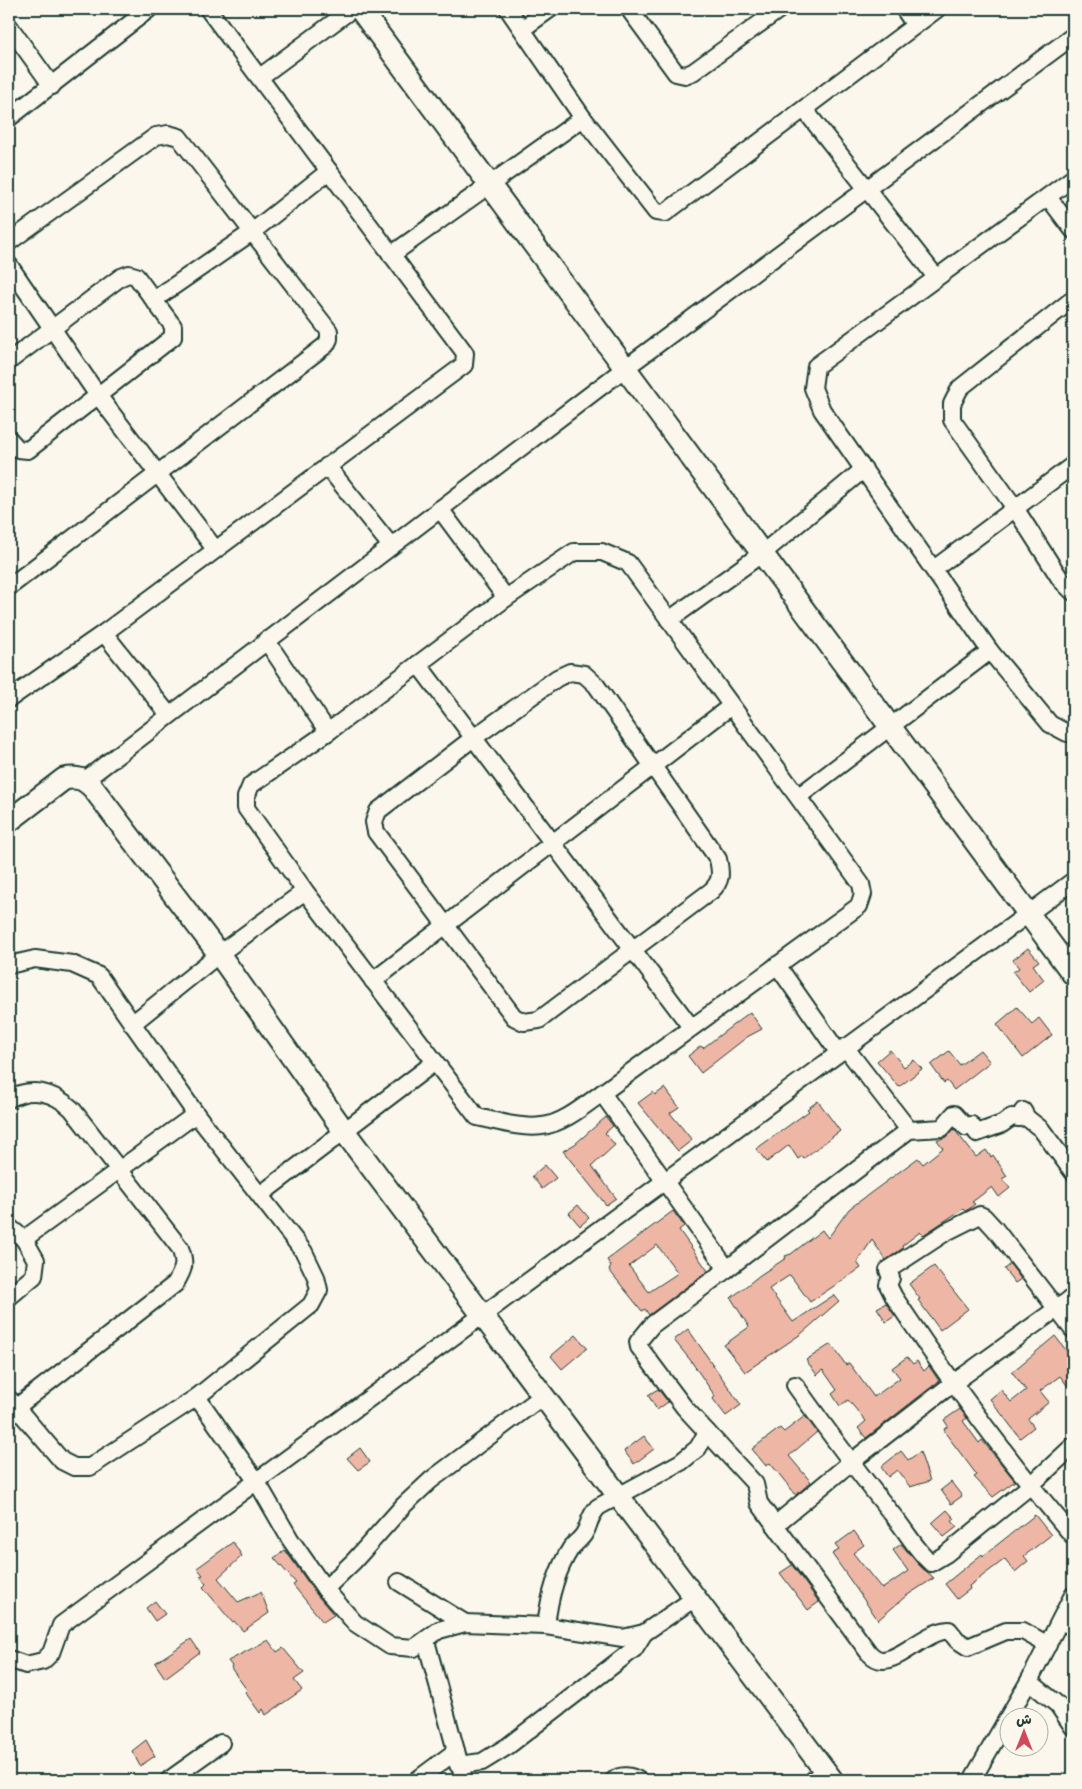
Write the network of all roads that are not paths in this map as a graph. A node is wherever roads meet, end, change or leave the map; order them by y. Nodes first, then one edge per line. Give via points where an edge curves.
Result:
1 (149, 9) edge
2 (208, 9) edge
3 (352, 9) edge
4 (360, 9) edge
5 (508, 9) edge
6 (550, 9) edge
7 (629, 9) edge
8 (780, 9) edge
9 (904, 9) edge
10 (937, 9) edge
11 (915, 25) junction
12 (9, 26) edge
13 (522, 29) junction
14 (1073, 36) edge
15 (260, 77) junction
16 (52, 86) junction
17 (804, 109) junction
18 (9, 118) edge
19 (583, 118) junction
20 (329, 170) junction
21 (1073, 178) edge
22 (489, 184) junction
23 (868, 188) junction
24 (1048, 197) junction
25 (1073, 230) edge
26 (252, 232) junction
27 (9, 242) edge
28 (392, 255) junction
29 (9, 265) edge
30 (936, 277) junction
31 (155, 299) junction
32 (1073, 299) edge
33 (52, 328) junction
34 (9, 361) edge
35 (624, 369) junction
36 (97, 394) junction
37 (9, 439) edge
38 (1073, 465) edge
39 (327, 466) junction
40 (864, 469) junction
41 (158, 474) junction
42 (440, 508) junction
43 (1016, 508) junction
44 (391, 546) junction
45 (215, 549) junction
46 (764, 552) junction
47 (934, 569) junction
48 (9, 586) edge
49 (1073, 592) edge
50 (506, 598) junction
51 (669, 620) junction
52 (104, 633) junction
53 (266, 640) junction
54 (990, 652) junction
55 (418, 664) junction
56 (9, 699) edge
57 (732, 706) junction
58 (168, 714) junction
59 (891, 727) junction
60 (328, 732) junction
61 (1073, 733) edge
62 (472, 739) junction
63 (652, 765) junction
64 (84, 780) junction
65 (799, 796) junction
66 (9, 821) edge
67 (552, 844) junction
68 (1073, 881) edge
69 (305, 891) junction
70 (1028, 913) junction
71 (445, 927) junction
72 (633, 949) junction
73 (219, 954) junction
74 (777, 965) junction
75 (9, 966) edge
76 (1073, 974) edge
77 (373, 981) junction
78 (132, 1024) junction
79 (691, 1027) junction
80 (841, 1049) junction
81 (435, 1062) junction
82 (602, 1093) junction
83 (9, 1099) edge
84 (196, 1114) junction
85 (910, 1130) junction
86 (344, 1131) junction
87 (118, 1169) junction
88 (1073, 1172) edge
89 (663, 1181) junction
90 (260, 1195) junction
91 (9, 1227) edge
92 (24, 1239) junction
93 (727, 1268) junction
94 (9, 1297) edge
95 (1073, 1297) edge
96 (1058, 1309) junction
97 (483, 1314) junction
98 (1073, 1330) edge
99 (952, 1384) junction
100 (795, 1385) dead end
101 (544, 1395) junction
102 (197, 1397) junction
103 (11, 1407) edge
104 (707, 1432) junction
105 (1073, 1446) edge
106 (850, 1462) junction
107 (256, 1482) junction
108 (1030, 1486) junction
109 (619, 1495) junction
110 (775, 1525) junction
111 (1073, 1536) edge
112 (399, 1582) dead end
113 (325, 1589) junction
114 (1073, 1595) edge
115 (695, 1598) junction
116 (465, 1623) junction
117 (1067, 1623) edge
118 (546, 1626) junction
119 (644, 1633) junction
120 (426, 1641) junction
121 (1048, 1645) junction
122 (10, 1656) edge
123 (1029, 1681) junction
124 (1073, 1727) edge
125 (221, 1743) dead end
126 (457, 1758) junction
127 (823, 1777) edge
128 (169, 1780) edge
129 (417, 1780) edge
130 (464, 1780) edge
131 (614, 1780) edge
132 (638, 1780) edge
133 (972, 1780) edge

1 - 16 street
2 - 15 street
3 - 15 street
4 - 22 street
5 - 13 street
6 - 13 street
7 - 8 street via 676,73 685,75
9 - 11 street
10 - 11 street
11 - 17 street
12 - 16 street
13 - 19 street
14 - 23 street
15 - 20 street
16 - 18 street
17 - 19 street via 665,213 656,212
17 - 23 street
19 - 22 street
20 - 26 street
20 - 28 street
21 - 24 street
22 - 28 street
22 - 35 street
23 - 30 street
23 - 35 street
24 - 25 street
24 - 30 street
26 - 27 street via 179,137 168,134 156,136
26 - 31 street
26 - 41 street via 329,331 329,339 326,345
28 - 39 street via 465,353 464,365
29 - 33 street
30 - 40 street via 816,366 813,388 822,410
31 - 33 street via 136,276 128,274
31 - 36 street via 173,326 173,336
32 - 43 street via 960,388 952,404 952,420
33 - 34 street
33 - 36 street
35 - 42 street
35 - 46 street
36 - 37 street via 28,450 18,449
36 - 41 street
38 - 43 street
39 - 44 street
39 - 45 street
40 - 46 street
40 - 47 street
41 - 45 street
41 - 48 street
42 - 44 street
42 - 50 street
43 - 47 street
43 - 49 street via 1061,580
44 - 53 street
45 - 52 street
46 - 51 street
46 - 59 street
47 - 54 street
50 - 51 street via 574,552 602,552 628,563
50 - 55 street
51 - 57 street
52 - 56 street
52 - 58 street
53 - 58 street
53 - 60 street
54 - 59 street
54 - 61 street via 1050,724
55 - 60 street
55 - 62 street
57 - 63 street
57 - 65 street
58 - 64 street
59 - 65 street
59 - 70 street
60 - 69 street via 251,785 246,797 246,808
62 - 63 street via 557,678 570,672 584,674 596,684
62 - 67 street
62 - 71 street via 378,811 374,822 376,832
63 - 67 street
63 - 72 street via 718,859 721,873 719,884 711,891
64 - 66 street via 74,776 64,778
64 - 73 street via 125,828
65 - 74 street via 861,884 863,894 859,906
67 - 71 street
67 - 72 street
68 - 70 street
69 - 73 street
69 - 77 street
70 - 76 street
70 - 80 street
71 - 72 street via 514,1017 524,1022 539,1020
71 - 77 street
72 - 79 street
73 - 78 street
73 - 86 street
74 - 79 street
74 - 80 street
75 - 78 street via 35,959 72,964 99,976
77 - 81 street
78 - 84 street
79 - 82 street
80 - 85 street
80 - 89 street
81 - 82 street via 477,1117 515,1125 542,1126 568,1116
81 - 86 street
82 - 89 street
83 - 87 street via 18,1094 42,1091 62,1099
84 - 87 street
84 - 90 street
85 - 88 street via 942,1128 954,1114 966,1127 971,1124 978,1133 1012,1117 1019,1118 1023,1111 1041,1129
85 - 93 street
86 - 90 street
86 - 97 street
87 - 92 street
87 - 103 street via 180,1248 184,1260 182,1272 175,1284 145,1309
89 - 93 street
89 - 97 street
90 - 102 street via 304,1252 319,1290 311,1305
91 - 92 street
92 - 94 street via 36,1260 34,1276
93 - 104 street via 652,1325 638,1342 684,1407
95 - 96 street
96 - 98 street
96 - 99 street
96 - 99 street via 995,1229 980,1216 946,1232 888,1270 891,1278 888,1285 894,1297
97 - 101 street
97 - 107 street
99 - 106 street
99 - 108 street
100 - 106 street
101 - 109 street
101 - 113 street via 432,1480
102 - 103 street via 90,1467 62,1462
102 - 107 street
104 - 109 street via 698,1448 680,1462
104 - 110 street via 755,1484 759,1503
105 - 108 street
106 - 108 street via 931,1563
106 - 110 street
107 - 113 street
107 - 122 street via 61,1625 52,1653 43,1661 26,1665
108 - 111 street
109 - 115 street
109 - 118 street via 589,1516 584,1534 568,1554 550,1596
110 - 121 street via 875,1658 882,1660 900,1654 940,1631 949,1630 968,1647 1006,1632 1023,1631
112 - 116 street
113 - 120 street via 355,1623 390,1646 414,1648
114 - 117 street
115 - 119 street
115 - 127 street
116 - 118 street
116 - 120 street via 439,1630
117 - 121 street
118 - 119 street via 623,1638
119 - 126 street via 634,1649 508,1746 482,1762
120 - 126 street
121 - 123 street
123 - 124 street via 1058,1706
123 - 133 street
125 - 128 street
126 - 129 street
126 - 130 street
131 - 132 street via 627,1776

